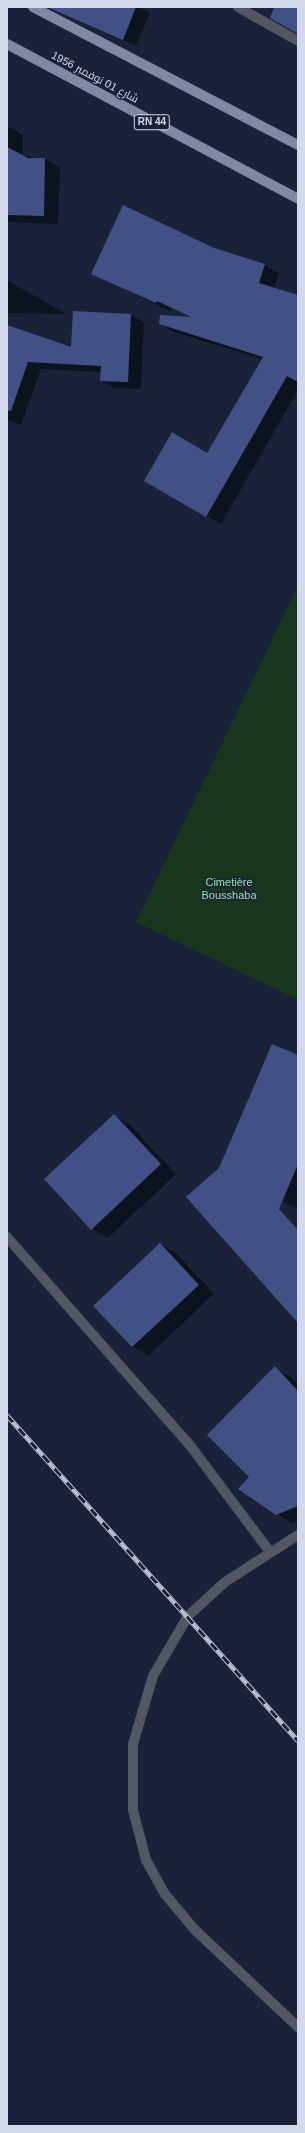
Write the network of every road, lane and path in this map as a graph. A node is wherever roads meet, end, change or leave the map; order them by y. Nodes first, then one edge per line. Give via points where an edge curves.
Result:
1 (33, 7) edge
2 (238, 7) edge
3 (298, 41) edge
4 (7, 44) edge
5 (298, 145) edge
6 (298, 199) edge
7 (7, 1237) edge
8 (298, 1535) edge
9 (270, 1552) junction
10 (298, 2027) edge

1 - 5 main road
2 - 3 street
4 - 6 main road, شارع 01 نوفمبر 1956 / RN 44
7 - 9 street via 189,1444
8 - 9 street
9 - 10 street via 225,1582 188,1616 153,1676 133,1744 133,1810 146,1860 165,1894 194,1928

